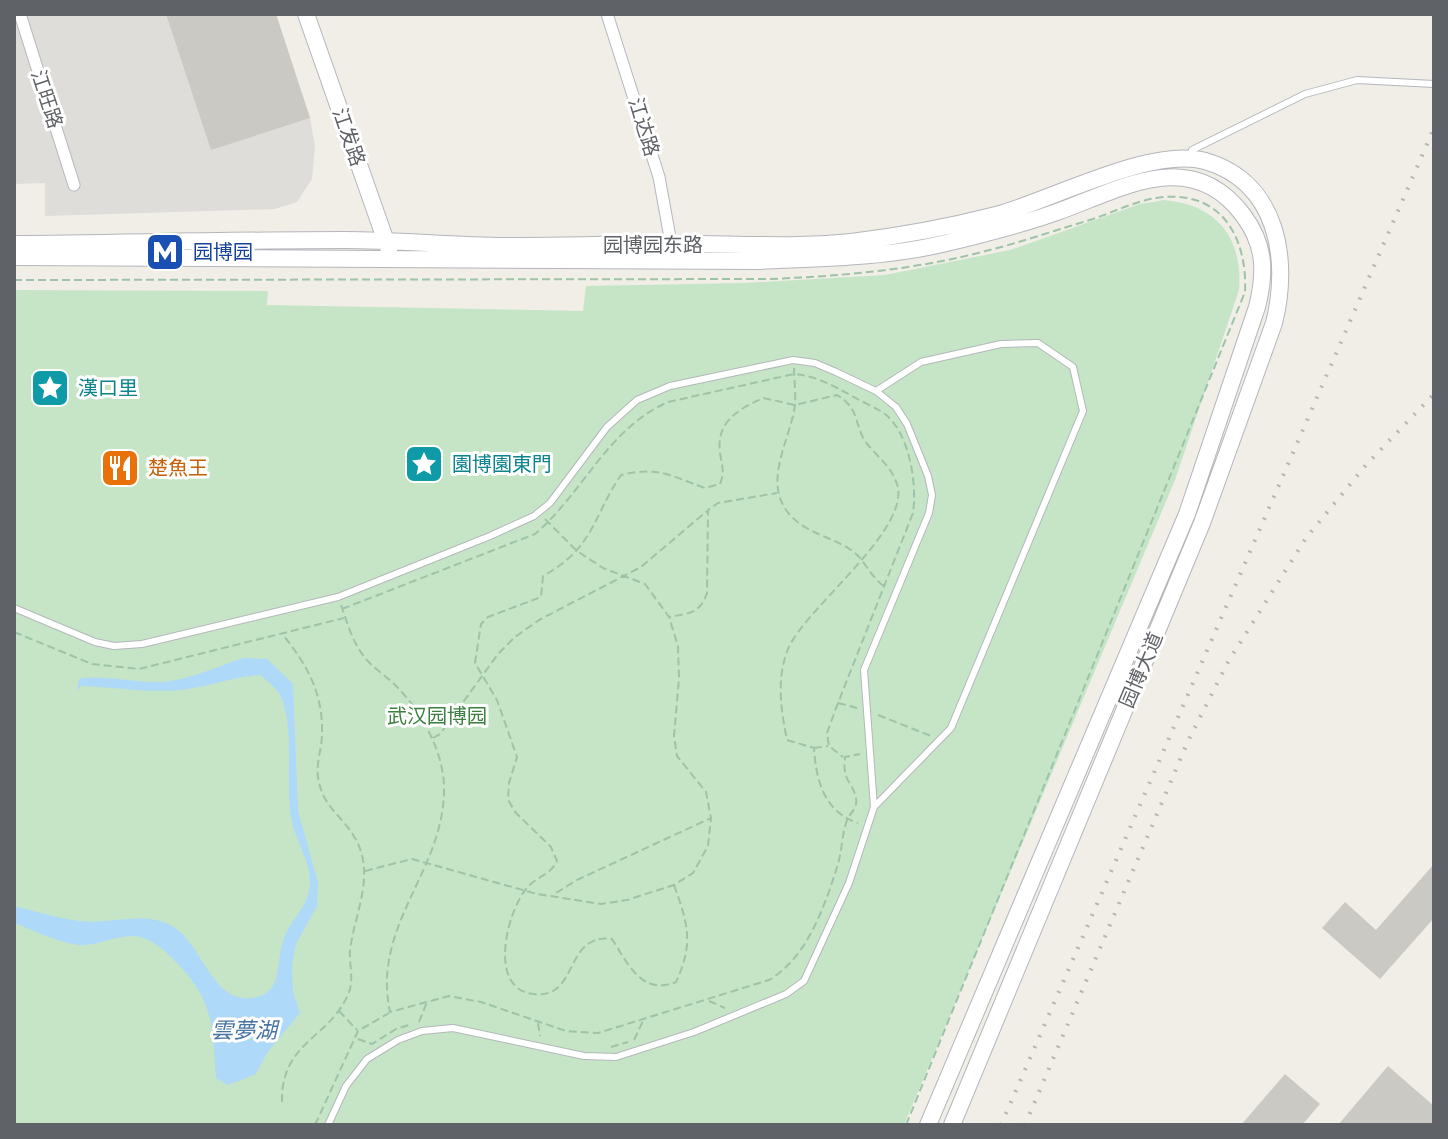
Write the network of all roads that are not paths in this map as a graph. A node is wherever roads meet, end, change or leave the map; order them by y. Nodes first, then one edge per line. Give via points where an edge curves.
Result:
1 (20, 14) edge
2 (306, 14) edge
3 (607, 14) edge
4 (1434, 84) edge
5 (1190, 158) junction
6 (74, 185) dead end
7 (1263, 206) joint
8 (1250, 225) joint
9 (386, 242) junction
10 (671, 243) junction
11 (14, 244) edge
12 (14, 257) edge
13 (392, 259) junction
14 (876, 391) junction
15 (14, 608) edge
16 (874, 807) junction
17 (328, 1125) edge
18 (928, 1125) edge
19 (952, 1125) edge

1 - 6 street, 江旺路
2 - 9 main road, 江发路
3 - 10 street, 江达路 via 659,177
4 - 5 lane via 1357,80 1305,94 1192,150
5 - 7 main road, 园博园东路 via 1236,177
5 - 10 main road, 园博园东路 via 1156,160 1038,203 904,234 802,246
7 - 19 main road, 园博大道 via 1283,263 1274,323 1202,523
8 - 13 main road, 园博园东路 via 1234,203 1214,189 1199,180 1176,177 1128,183 1030,221 876,255 759,261
8 - 18 main road, 园博大道 via 1262,251 1263,282 1187,514
9 - 10 main road, 园博园东路
9 - 11 main road, 园博园东路
9 - 13 main road, 江发路
12 - 13 main road, 园博园东路
14 - 15 lane via 815,363 793,360 670,386 637,400 607,427 540,511 338,597 142,644 114,646
14 - 16 lane via 907,424 932,495 864,670 861,708
14 - 16 lane via 921,362 1001,344 1038,343 1073,367 1083,411 951,728
16 - 17 lane via 849,883 812,967 786,994 616,1057 584,1056 453,1028 422,1031 367,1059 346,1086

